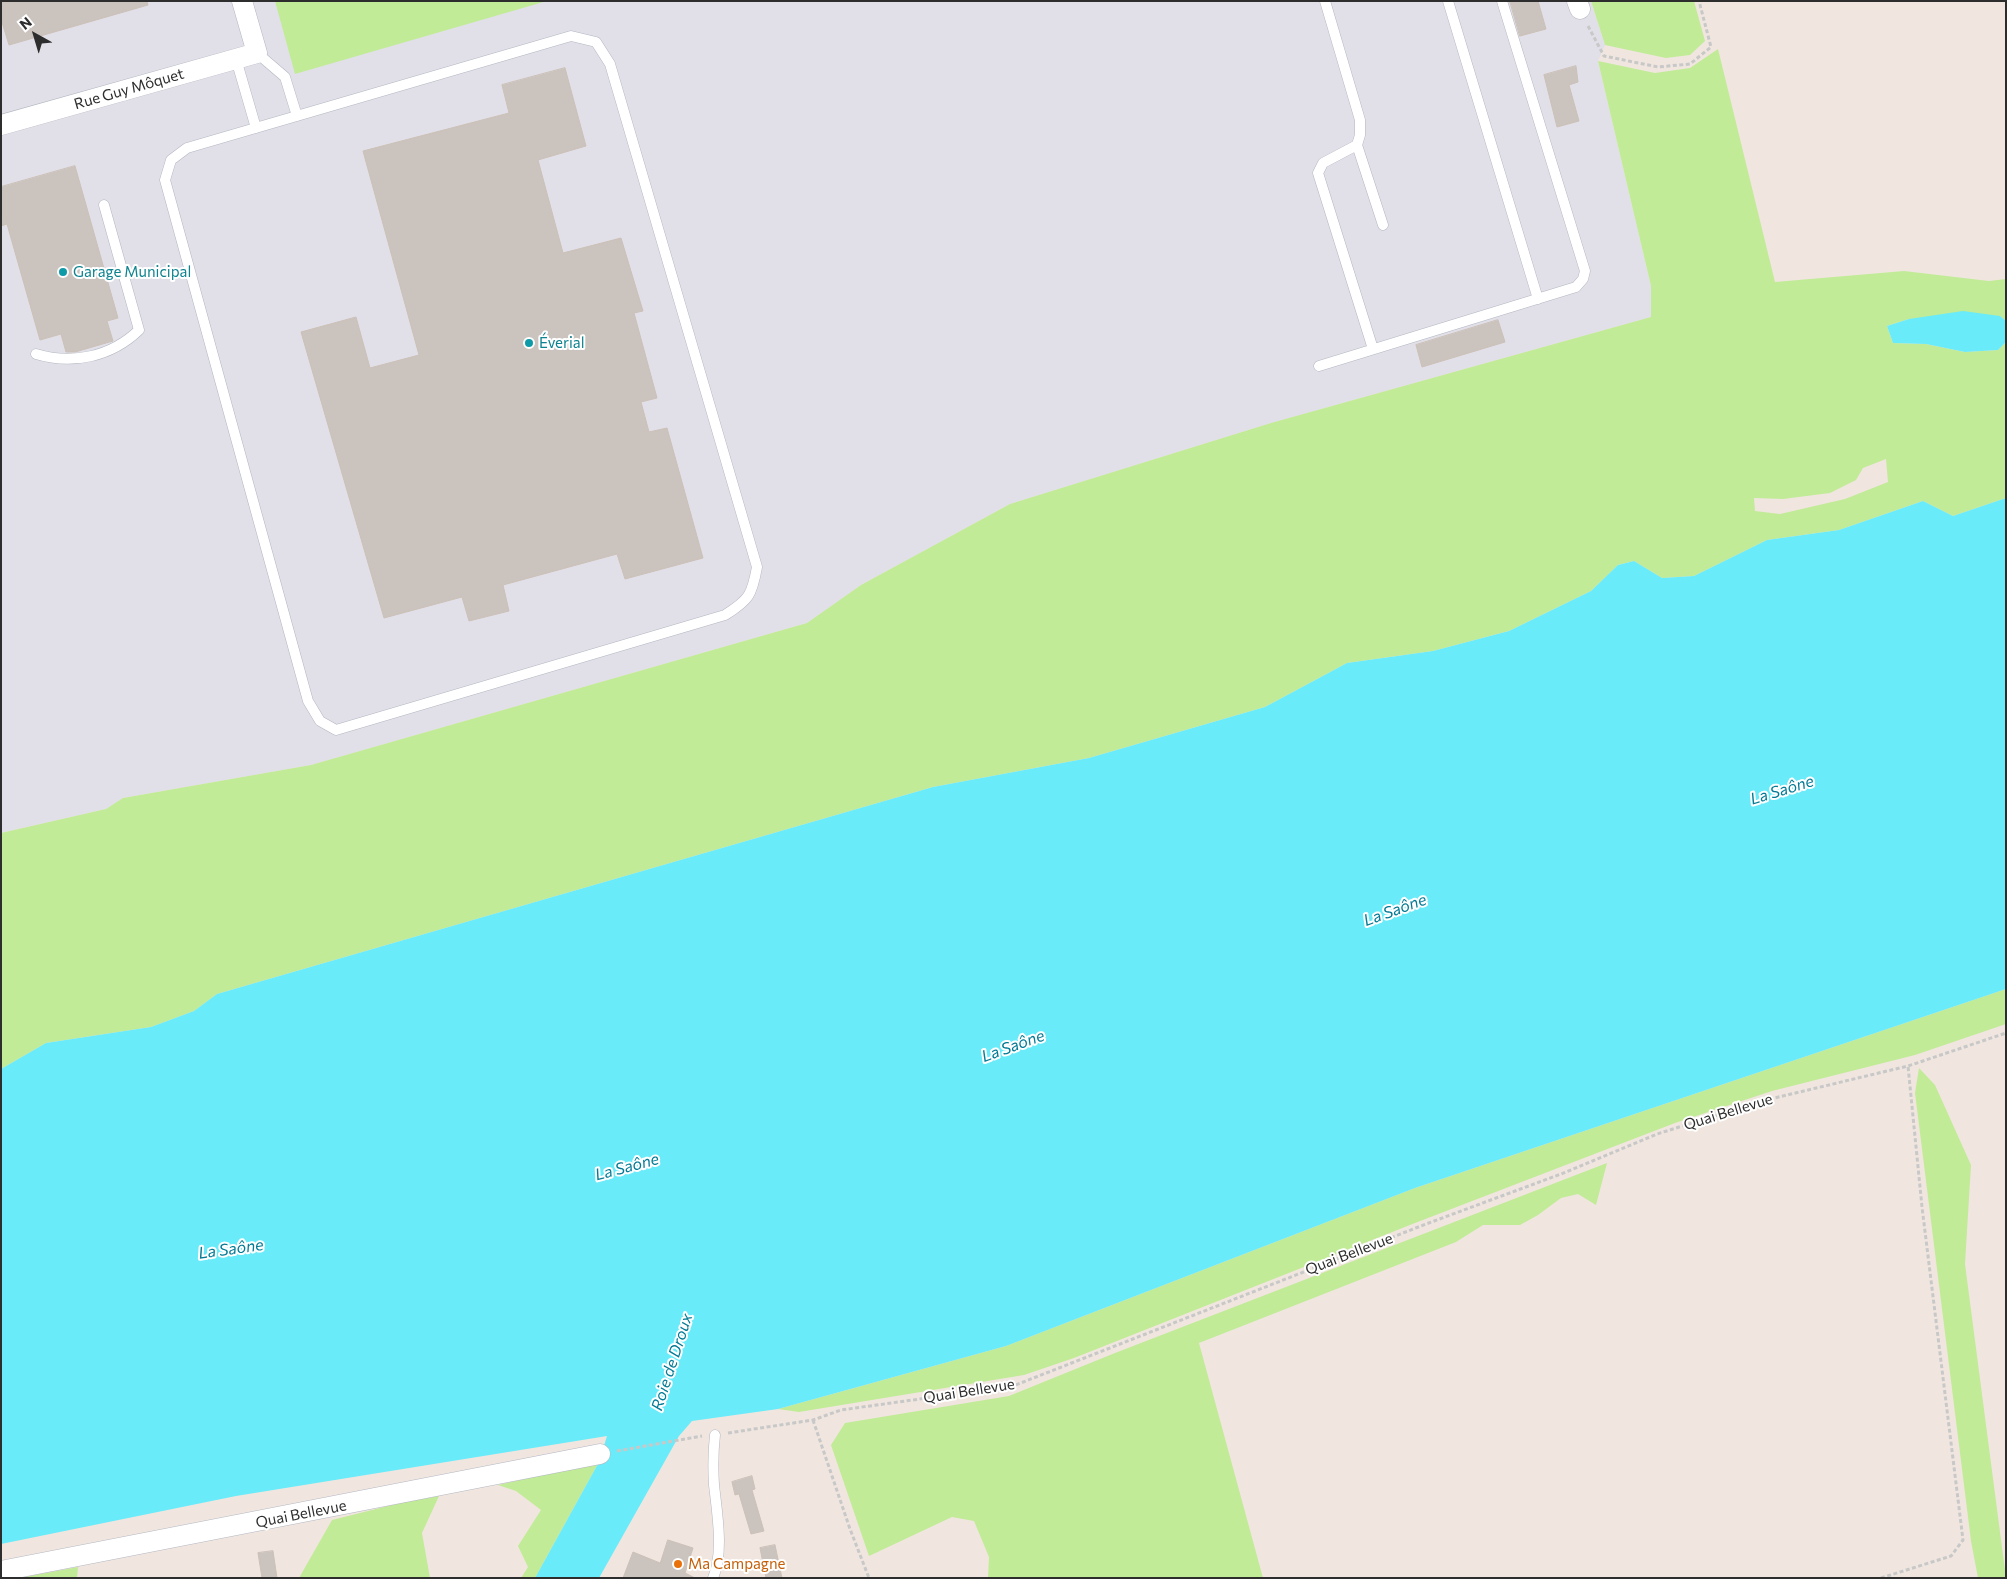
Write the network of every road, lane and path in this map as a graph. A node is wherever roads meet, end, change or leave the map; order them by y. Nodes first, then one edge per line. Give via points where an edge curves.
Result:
1 (242, 1) edge
2 (1325, 1) edge
3 (1448, 1) edge
4 (1502, 1) edge
5 (1699, 1) edge
6 (1578, 5) edge
7 (257, 52) junction
8 (236, 58) junction
9 (298, 116) junction
10 (1, 125) edge
11 (256, 128) junction
12 (1357, 145) junction
13 (104, 205) dead end
14 (1383, 225) dead end
15 (1538, 299) junction
16 (1373, 349) junction
17 (36, 354) dead end
18 (1319, 366) dead end
19 (2006, 1034) edge
20 (1908, 1066) junction
21 (813, 1420) junction
22 (714, 1435) junction
23 (600, 1454) joint
24 (1, 1571) edge
25 (713, 1578) edge
26 (870, 1578) edge
27 (1881, 1578) edge

1 - 7 street
2 - 12 lane via 1360,120
3 - 15 lane
4 - 15 lane via 1585,270 1576,288
5 - 6 path via 1711,46 1690,64 1658,67 1604,56
7 - 8 street, Rue Guy Môquet
7 - 9 lane via 284,77
8 - 10 street, Rue Guy Môquet
8 - 11 lane
9 - 11 lane
9 - 11 lane via 571,36 596,42 610,64 756,567 753,590 742,604 725,615 336,730 320,721 308,701 165,180 171,160 187,148
12 - 14 lane
12 - 16 lane via 1322,163 1318,173
13 - 17 lane via 139,330 116,348 83,358 66,360
15 - 16 lane
16 - 18 lane
19 - 20 path, Quai Bellevue
20 - 21 path, Quai Bellevue via 1762,1101 1657,1134 1013,1386 841,1410
20 - 27 path via 1963,1540 1951,1556
21 - 22 path, Quai Bellevue
21 - 26 path
22 - 23 path, Quai Bellevue
22 - 25 lane via 714,1485 719,1520
23 - 24 street, Quai Bellevue

